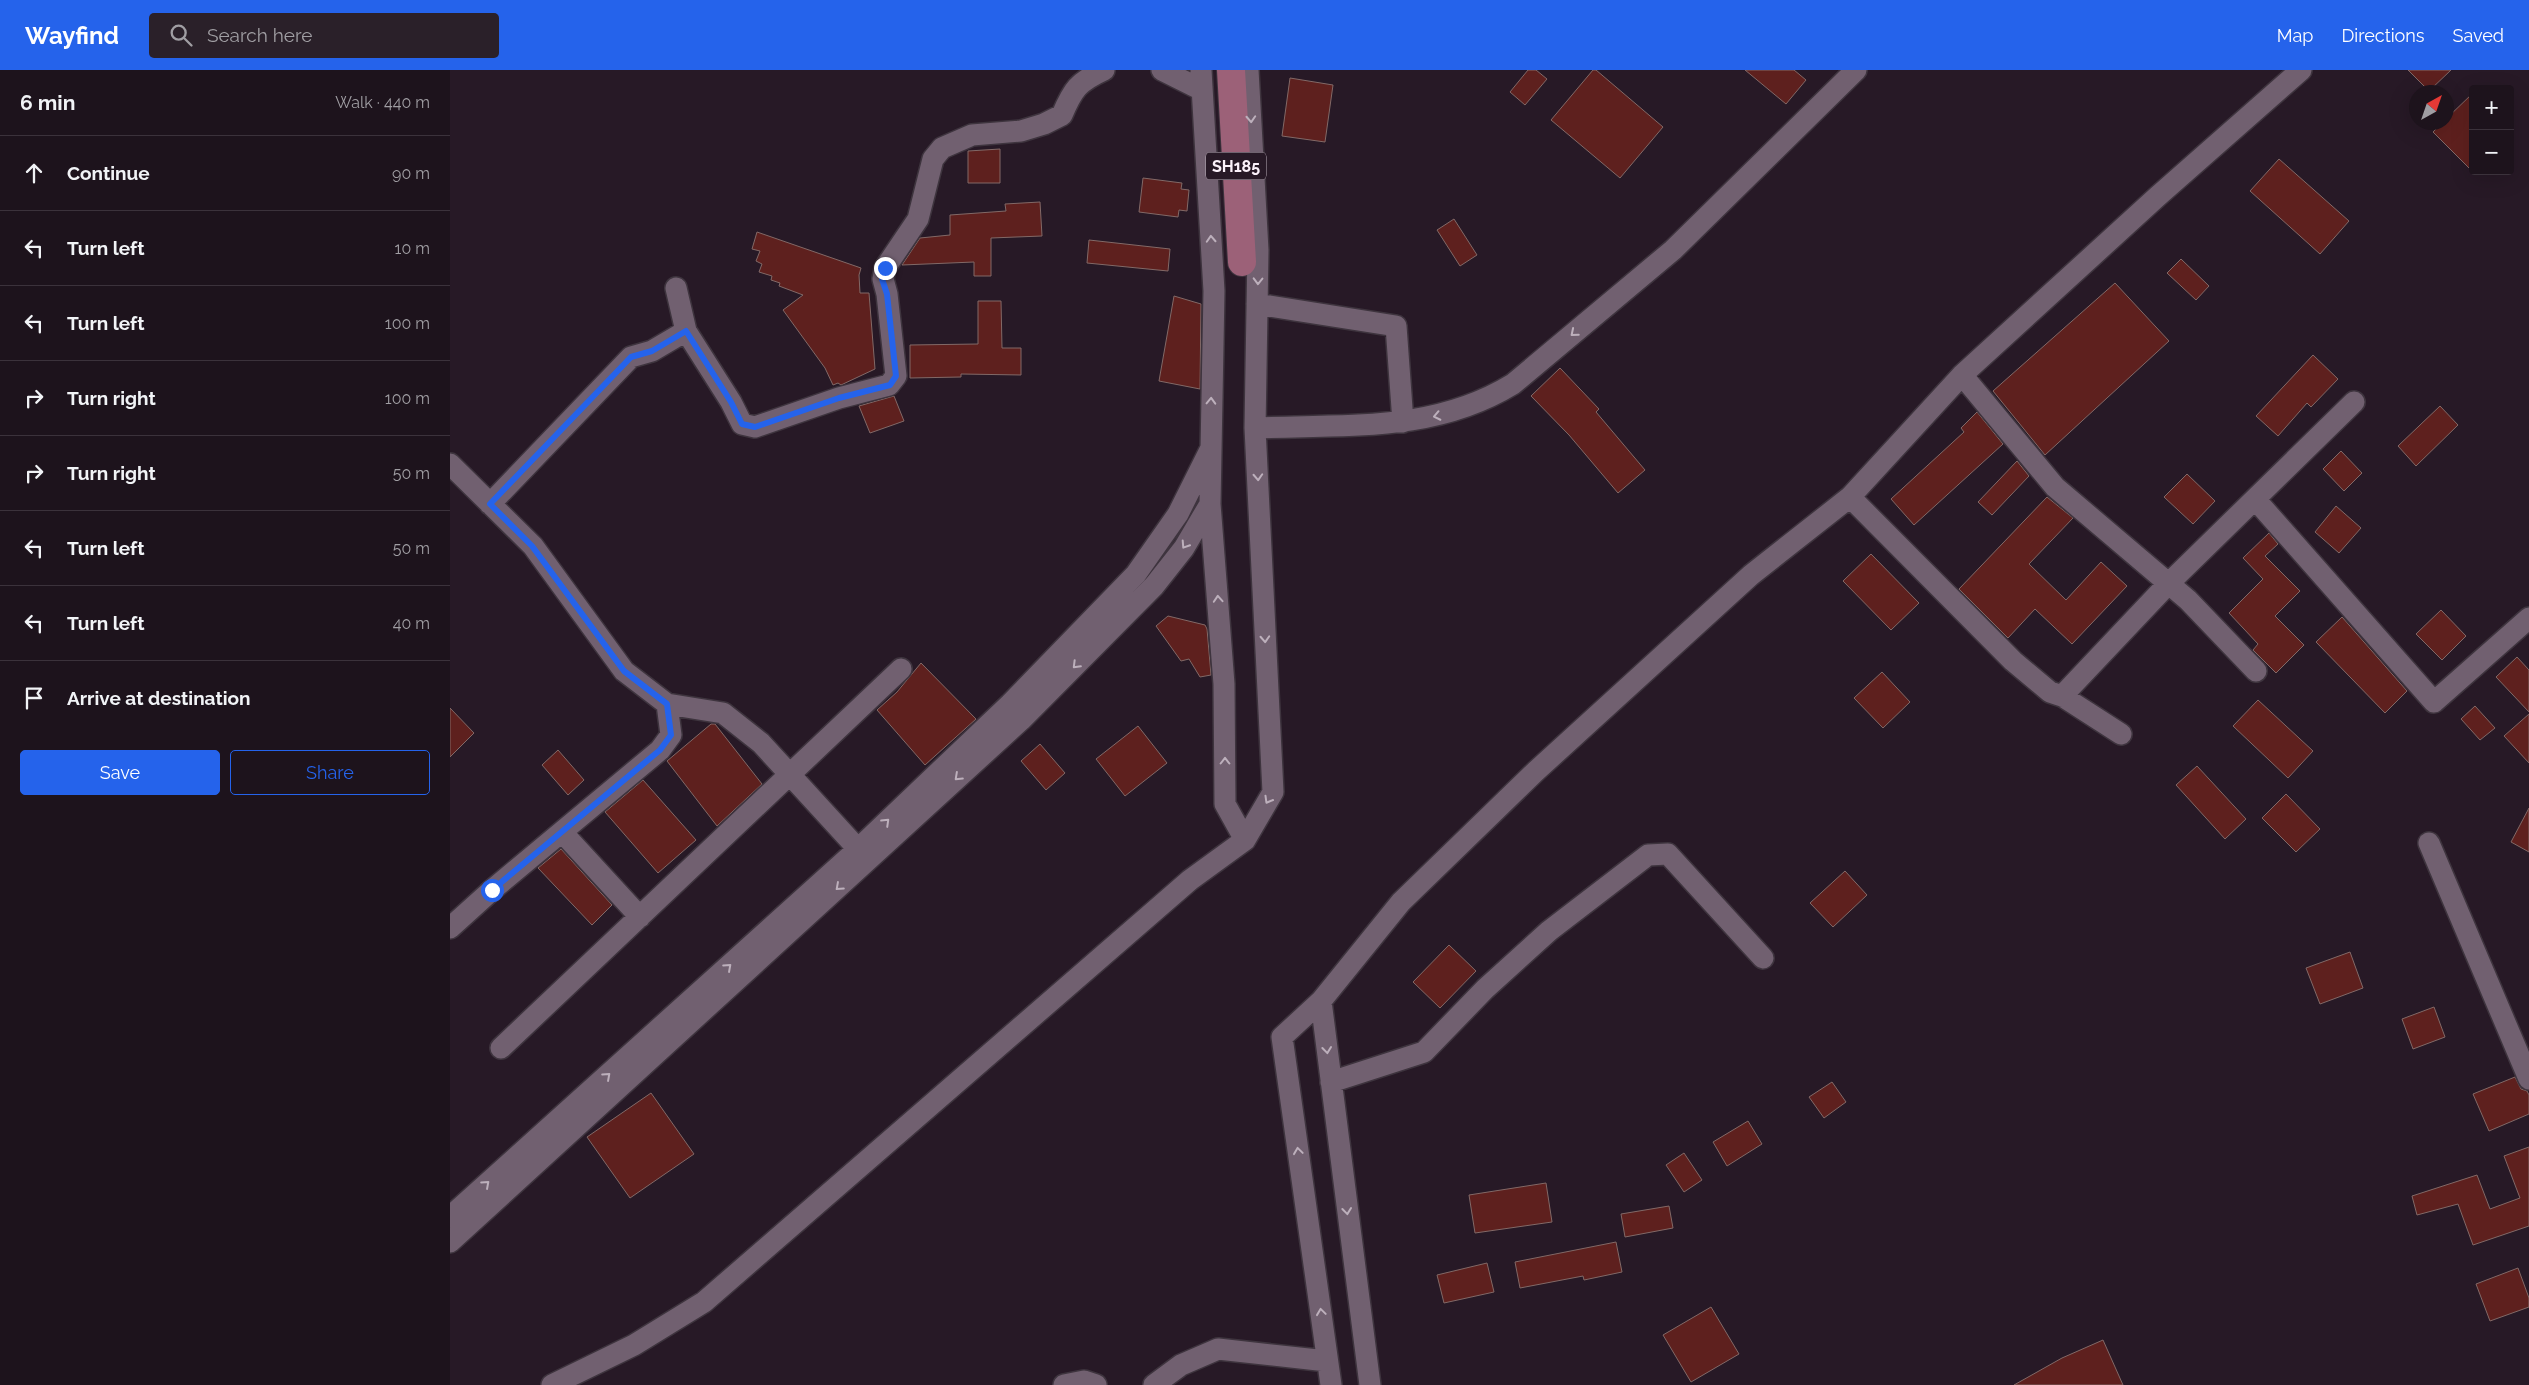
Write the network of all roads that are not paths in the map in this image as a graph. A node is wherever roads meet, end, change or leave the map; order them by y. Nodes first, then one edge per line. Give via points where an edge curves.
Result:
1 (1104, 70) edge
2 (1162, 70) edge
3 (1231, 70) edge
4 (1248, 70) edge
5 (1856, 70) edge
6 (2301, 70) edge
7 (1202, 80) edge
8 (1242, 262) dead end
9 (676, 288) dead end
10 (1257, 304) junction
11 (686, 331) junction
12 (1962, 375) junction
13 (2354, 402) dead end
14 (1403, 422) junction
15 (1255, 428) junction
16 (1210, 450) junction
17 (450, 464) edge
18 (1850, 497) junction
19 (2256, 499) junction
20 (490, 504) junction
21 (1210, 504) junction
22 (2168, 585) junction
23 (2529, 618) edge
24 (901, 669) dead end
25 (2256, 671) dead end
26 (2062, 696) junction
27 (667, 704) junction
28 (2121, 734) dead end
29 (789, 774) junction
30 (562, 832) junction
31 (1245, 840) junction
32 (2429, 843) dead end
33 (858, 849) junction
34 (640, 916) junction
35 (450, 928) edge
36 (1762, 958) dead end
37 (1321, 1001) junction
38 (682, 1019) junction
39 (501, 1048) dead end
40 (2529, 1079) edge
41 (1331, 1082) junction
42 (515, 1170) junction
43 (450, 1217) edge
44 (450, 1242) edge
45 (1327, 1361) junction
46 (552, 1385) edge
47 (1064, 1385) edge
48 (1096, 1385) edge
49 (1154, 1385) edge
50 (1331, 1385) edge
51 (1370, 1385) edge

1 - 11 street via 1089,77 1072,92 1062,115 1021,131 972,135 942,148 933,159 918,219 885,268 882,279 887,294 896,376 890,385 839,398 755,427 742,424
2 - 7 street
3 - 8 main road, SH185
4 -> 10 street via 1258,250
5 -> 14 street via 1673,250 1513,384 1450,413
6 - 12 street
16 -> 7 street via 1214,291
9 - 11 street
10 - 14 street via 1396,326
10 - 15 street
11 - 20 street via 652,351 631,357
12 - 18 street
12 - 22 street via 2055,487
13 - 19 street
14 - 15 street
15 -> 31 street via 1273,792
16 - 21 street
33 -> 16 street via 1010,704 1136,574 1178,514
17 - 20 street
18 - 26 street via 2014,661 2050,692
18 - 37 street via 1751,575 1536,771 1401,902
19 - 22 street
19 - 23 street via 2434,702
20 - 27 street via 532,546 624,671
31 -> 21 street via 1225,804 1224,684
21 -> 38 street via 1184,548 1154,586 1021,720
22 - 25 street via 2188,600
22 - 26 street
24 - 29 street
26 - 28 street
27 - 29 street via 723,713 761,743
27 - 30 street via 671,735 660,750
29 - 33 street
29 - 34 street
30 - 34 street
30 - 35 street
31 - 46 street via 1190,880 704,1302 634,1345
32 - 40 street
38 -> 33 street
34 - 39 street
36 - 41 street via 1668,854 1648,855 1549,931 1485,989 1424,1052
37 -> 41 street
45 -> 37 street via 1282,1037
38 - 42 street
41 -> 51 street
43 -> 42 street
42 - 44 street
45 - 49 street via 1218,1349 1181,1365
45 - 50 street
47 - 48 street via 1084,1381

